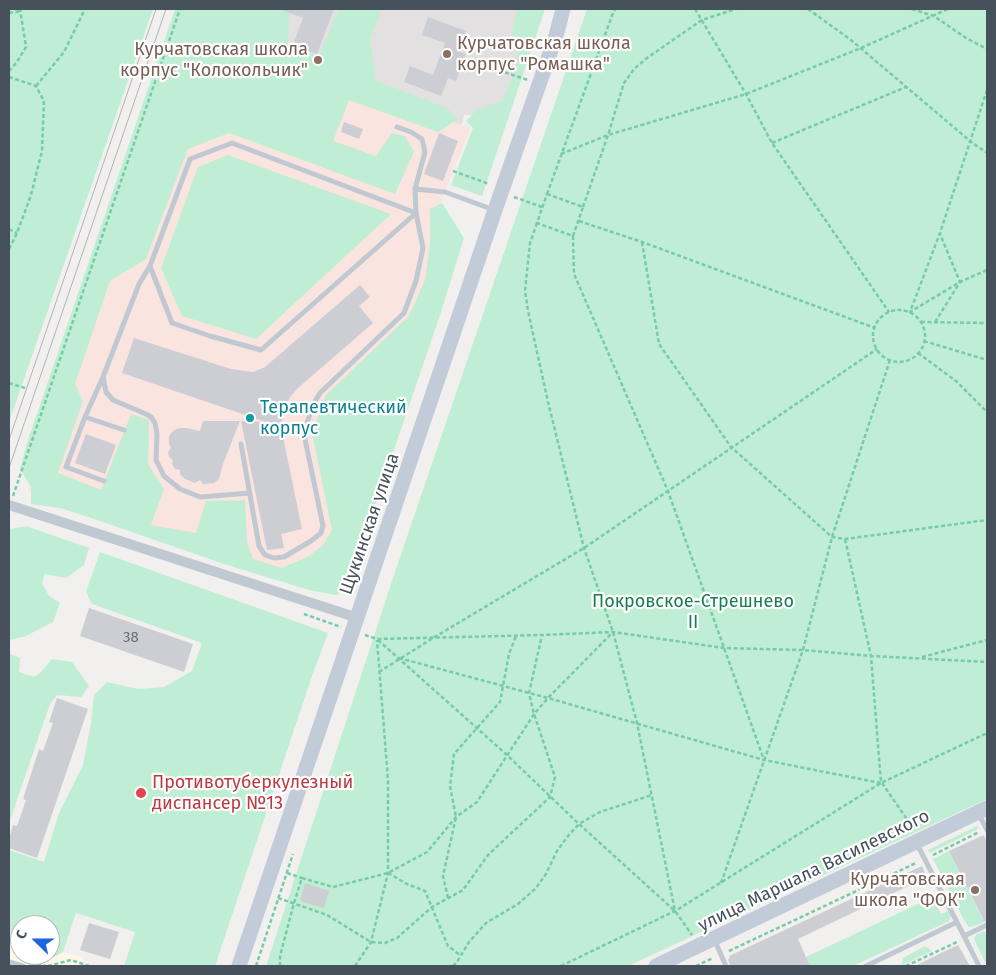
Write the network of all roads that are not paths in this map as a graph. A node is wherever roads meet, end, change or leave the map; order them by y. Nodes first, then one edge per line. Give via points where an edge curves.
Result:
1 (564, 9) edge
2 (397, 127) dead end
3 (415, 190) junction
4 (495, 210) junction
5 (416, 213) junction
6 (150, 266) junction
7 (103, 377) junction
8 (86, 417) junction
9 (124, 430) dead end
10 (241, 444) dead end
11 (104, 481) dead end
12 (250, 493) junction
13 (10, 505) edge
14 (358, 618) junction
15 (982, 811) edge
16 (987, 829) edge
17 (912, 844) junction
18 (958, 922) junction
19 (987, 925) edge
20 (965, 937) junction
21 (714, 939) junction
22 (9, 962) edge
23 (23, 966) edge
24 (239, 966) edge
25 (656, 966) edge
26 (726, 966) edge
27 (866, 966) edge
28 (979, 966) edge

1 - 4 main road, Щукинская улица
2 - 3 lane via 422,139 425,152
3 - 4 lane via 445,192
3 - 5 lane
4 - 14 main road, Щукинская улица
5 - 6 lane via 232,143 190,159
5 - 6 lane via 261,350 172,323
5 - 12 lane via 423,248 416,281 404,313 320,393 308,419 305,439 323,526 321,533 284,557 265,555 259,546
6 - 7 lane via 139,284
7 - 8 lane
7 - 12 lane via 106,392 113,400 146,414 156,423 156,460 164,476 180,489 200,497
8 - 9 lane
8 - 11 lane via 66,467
10 - 12 lane
13 - 14 street
14 - 24 main road, Щукинская улица
15 - 16 lane
15 - 17 main road, улица Маршала Василевского
17 - 18 lane via 925,859
17 - 21 main road, улица Маршала Василевского
18 - 20 lane
18 - 27 lane
19 - 20 lane
20 - 28 lane
21 - 25 main road, улица Маршала Василевского
21 - 26 lane
22 - 23 lane

